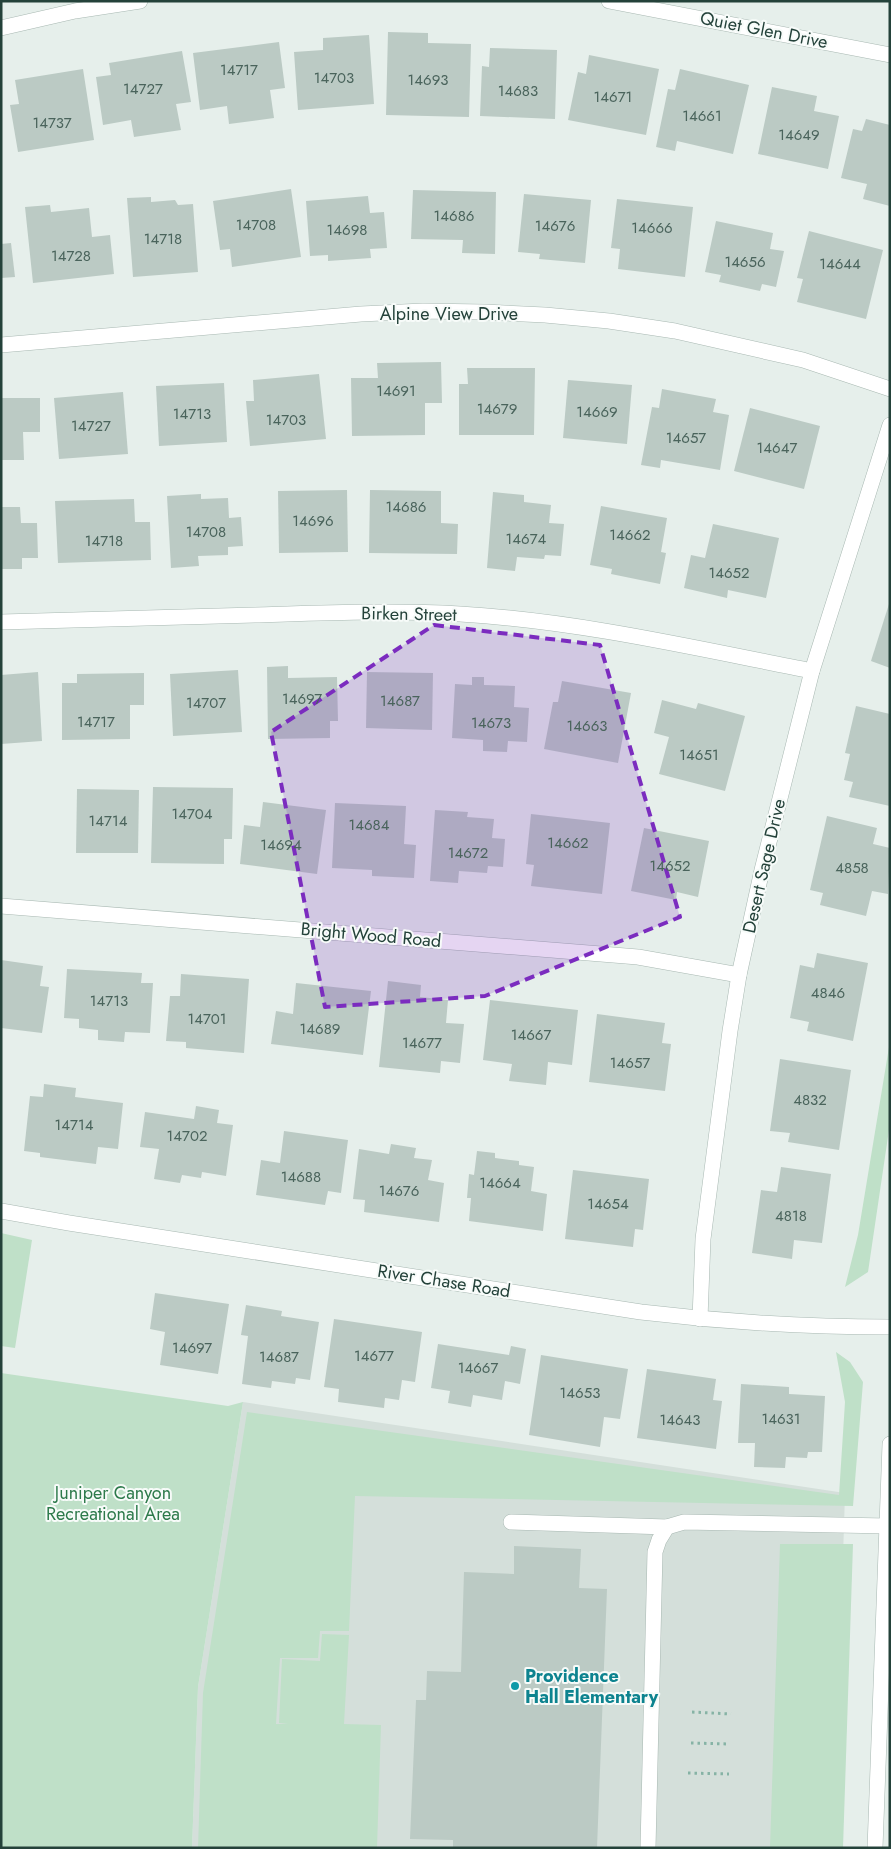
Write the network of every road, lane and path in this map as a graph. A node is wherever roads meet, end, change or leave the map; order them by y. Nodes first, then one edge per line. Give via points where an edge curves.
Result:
1 (140, 1) edge
2 (610, 1) edge
3 (1, 28) edge
4 (890, 55) edge
5 (1, 345) edge
6 (890, 389) edge
7 (890, 425) edge
8 (1, 622) edge
9 (812, 671) junction
10 (1, 906) edge
11 (740, 975) junction
12 (1, 1211) edge
13 (700, 1319) junction
14 (890, 1327) edge
15 (890, 1444) edge
16 (511, 1522) dead end
17 (887, 1526) junction
18 (667, 1527) junction
19 (692, 1712) dead end
20 (731, 1714) dead end
21 (691, 1743) dead end
22 (729, 1744) dead end
23 (688, 1773) dead end
24 (729, 1774) dead end
25 (648, 1848) edge
26 (875, 1848) edge

1 - 3 street via 75,11
2 - 4 street, Quiet Glen Drive
5 - 6 street, Alpine View Drive via 361,314 423,311 546,315 675,331 803,360
7 - 9 street, Desert Sage Drive
8 - 9 street, Birken Street via 341,612 460,614 577,626
9 - 11 street, Desert Sage Drive via 762,870
10 - 11 street, Bright Wood Road via 638,957
11 - 13 street, Desert Sage Drive via 703,1240
12 - 13 street, River Chase Road
13 - 14 street, River Chase Road
15 - 17 street
16 - 18 street
17 - 18 street via 684,1522
17 - 26 street
18 - 25 street via 654,1552
19 - 20 path
21 - 22 path
23 - 24 path

